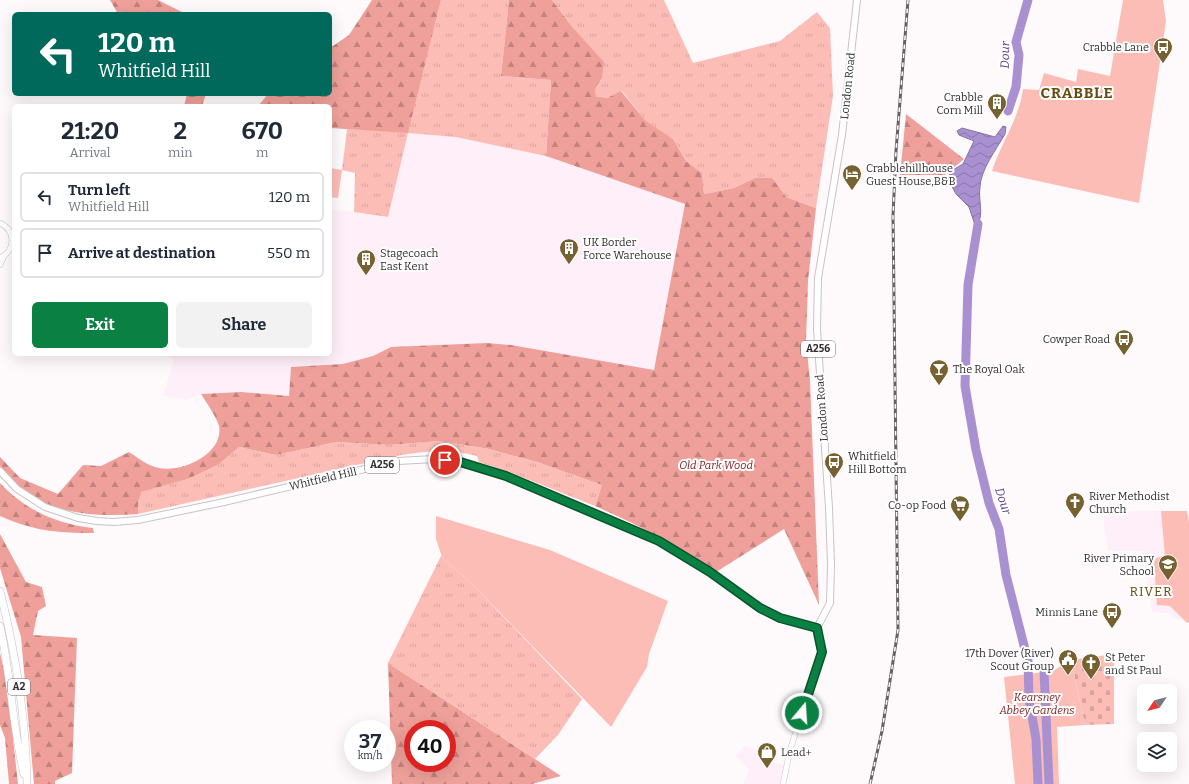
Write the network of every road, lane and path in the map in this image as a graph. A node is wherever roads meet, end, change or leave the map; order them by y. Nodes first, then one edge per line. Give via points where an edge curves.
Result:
1 (857, 0) edge
2 (0, 224) edge
3 (2, 257) edge
4 (0, 265) edge
5 (0, 471) edge
6 (0, 591) edge
7 (0, 626) edge
8 (817, 628) junction
9 (27, 784) edge
10 (783, 784) edge

1 - 8 main road, London Road / A256 via 842,135 818,278 817,329 829,508 830,603
2 - 3 street via 9,230 12,239 11,249
3 - 4 street
5 - 8 main road, Whitfield Hill / A256 via 17,489 45,507 78,518 114,522 138,520 224,502 399,461 457,461 506,476 659,541 710,572 760,608 780,618
6 - 9 highway, A2 via 20,694 27,753
7 - 9 highway, A2 via 19,755
8 - 10 street via 822,652 790,750

